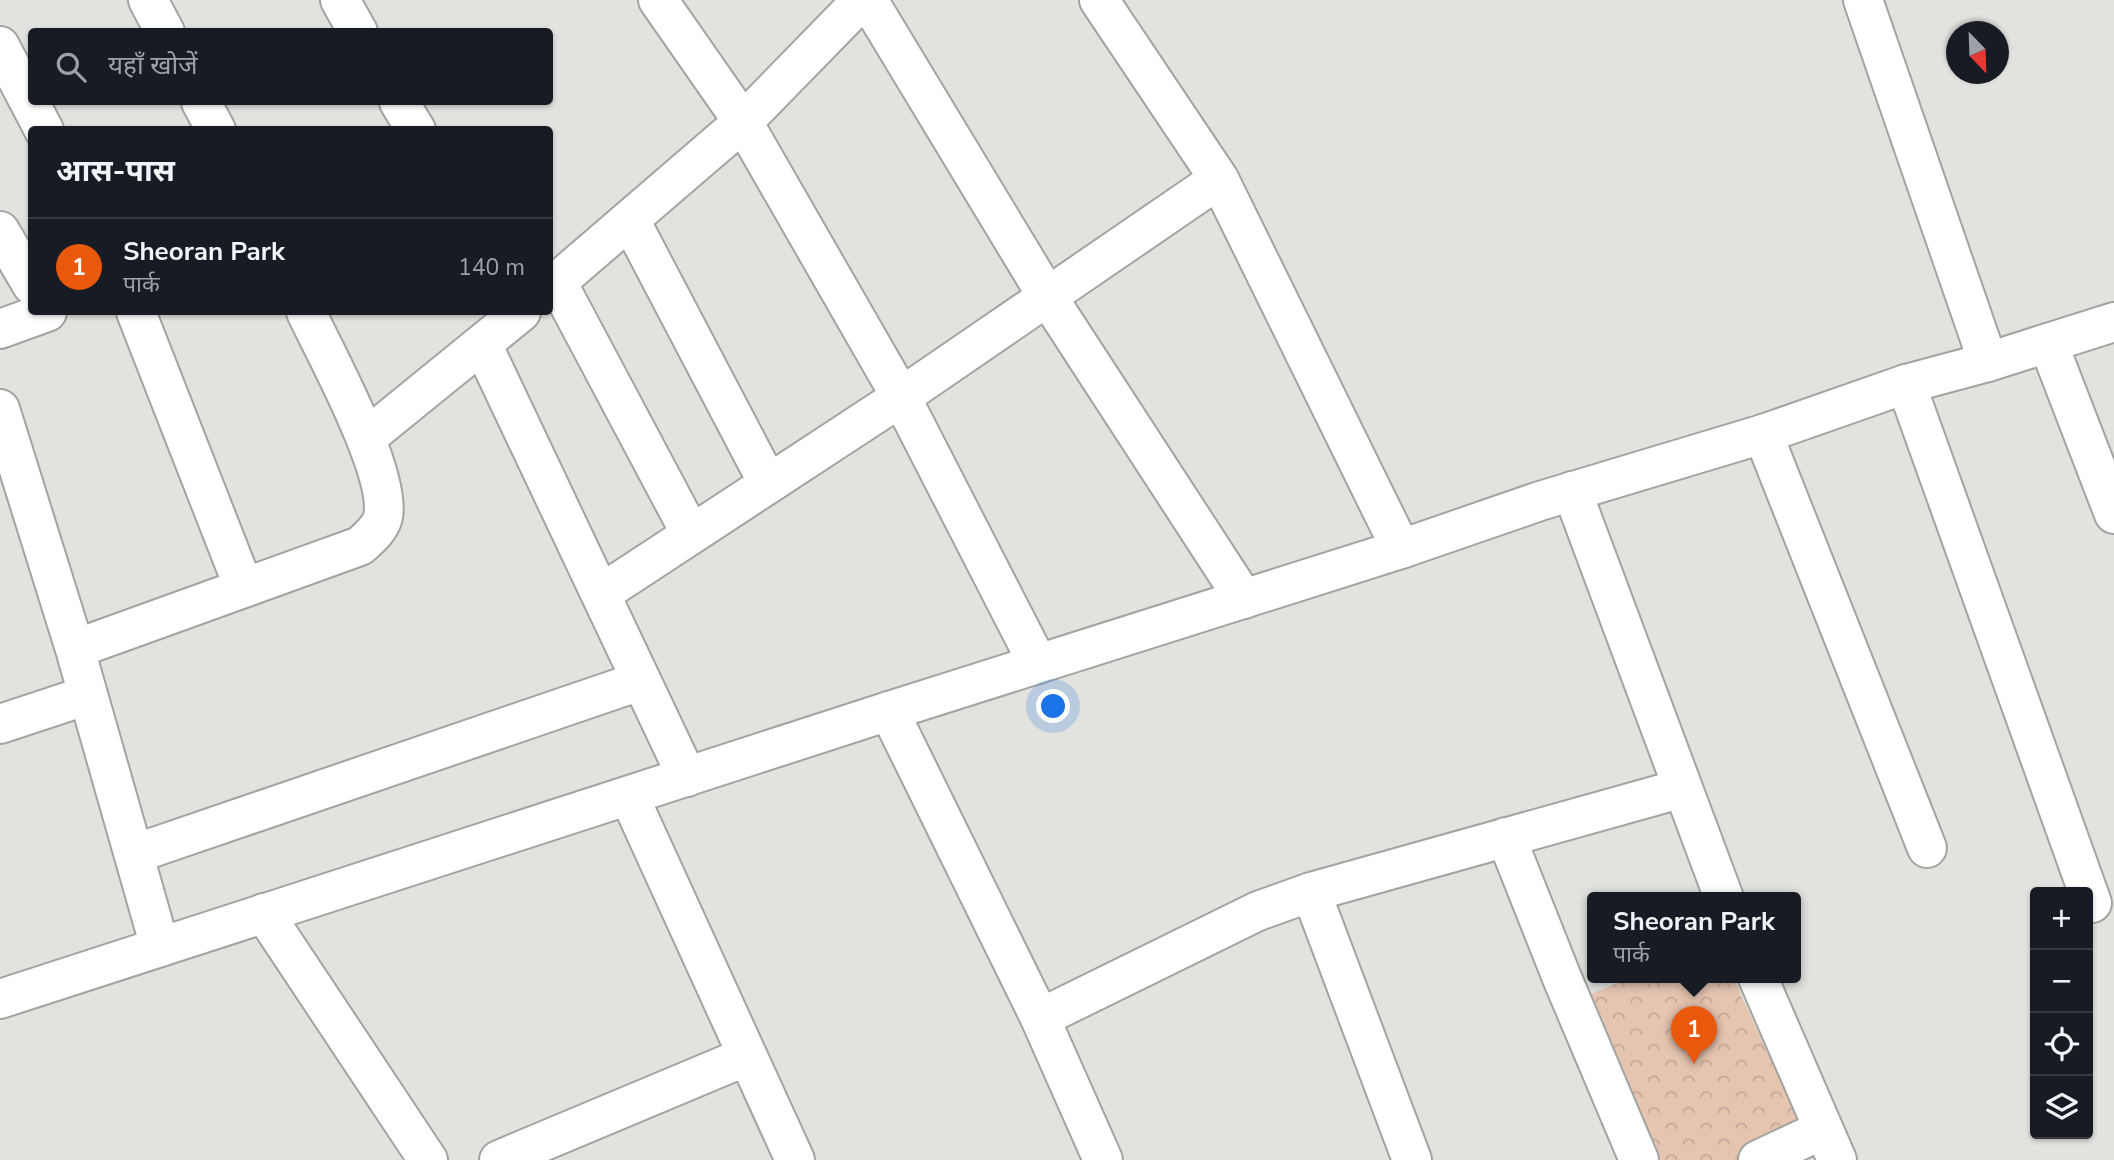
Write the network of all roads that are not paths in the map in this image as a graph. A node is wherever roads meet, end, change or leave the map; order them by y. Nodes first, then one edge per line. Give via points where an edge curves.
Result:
1 (148, 0) edge
2 (340, 0) edge
3 (658, 0) edge
4 (862, 0) edge
5 (868, 0) edge
6 (1099, 0) edge
7 (1863, 0) edge
8 (162, 28) edge
9 (356, 28) edge
10 (0, 46) edge
11 (28, 99) edge
12 (31, 105) edge
13 (203, 105) edge
14 (401, 105) edge
15 (743, 122) junction
16 (42, 126) edge
17 (214, 126) edge
18 (414, 126) edge
19 (1219, 178) junction
20 (629, 220) junction
21 (0, 231) edge
22 (28, 278) edge
23 (553, 285) edge
24 (1047, 296) junction
25 (39, 315) edge
26 (137, 315) edge
27 (307, 315) edge
28 (517, 315) edge
29 (2114, 322) edge
30 (0, 329) edge
31 (2048, 343) junction
32 (482, 344) junction
33 (1989, 362) junction
34 (1906, 384) junction
35 (901, 397) junction
36 (0, 410) edge
37 (1763, 434) junction
38 (366, 438) junction
39 (768, 483) junction
40 (1572, 491) junction
41 (2114, 514) edge
42 (691, 534) junction
43 (1401, 549) junction
44 (244, 588) junction
45 (602, 593) junction
46 (1244, 599) junction
47 (75, 649) junction
48 (1038, 664) junction
49 (640, 681) junction
50 (88, 695) junction
51 (889, 711) junction
52 (0, 724) edge
53 (687, 777) junction
54 (1683, 788) junction
55 (629, 796) junction
56 (1506, 837) junction
57 (1927, 848) dead end
58 (134, 854) junction
59 (2086, 887) edge
60 (1311, 892) junction
61 (1722, 892) edge
62 (264, 913) junction
63 (160, 947) junction
64 (1760, 983) edge
65 (0, 999) edge
66 (1040, 1018) junction
67 (747, 1055) junction
68 (1830, 1145) edge
69 (428, 1160) edge
70 (499, 1160) edge
71 (795, 1160) edge
72 (1103, 1160) edge
73 (1412, 1160) edge
74 (1639, 1160) edge
75 (1758, 1160) edge

1 - 8 street
2 - 9 street
3 - 15 street
4 - 15 street
5 - 24 street
6 - 19 street
7 - 33 street
10 - 11 street
12 - 16 street
13 - 17 street
14 - 18 street
15 - 20 street
15 - 35 street
19 - 24 street
19 - 43 street
20 - 23 street
20 - 39 street
21 - 22 street
23 - 42 street
24 - 35 street
24 - 46 street
25 - 30 street
26 - 44 street
27 - 38 street
28 - 32 street
29 - 31 street
31 - 33 street
31 - 41 street
32 - 38 street
32 - 45 street
33 - 34 street
34 - 37 street
34 - 59 street
35 - 39 street
35 - 48 street
36 - 47 street
37 - 40 street
37 - 57 street
38 - 44 street via 384,498 382,519 372,536 360,546
39 - 42 street
40 - 43 street
40 - 54 street
42 - 45 street
43 - 46 street
44 - 47 street
45 - 49 street
46 - 48 street
47 - 50 street
48 - 51 street
49 - 53 street
49 - 58 street
50 - 52 street
50 - 58 street
51 - 53 street
51 - 66 street
53 - 55 street
54 - 56 street
54 - 61 street
55 - 62 street
55 - 67 street
56 - 60 street
56 - 74 street
58 - 63 street
60 - 66 street via 1258,911
60 - 73 street
62 - 63 street
62 - 69 street
63 - 65 street
64 - 68 street
66 - 72 street
67 - 70 street
67 - 71 street
68 - 75 street

